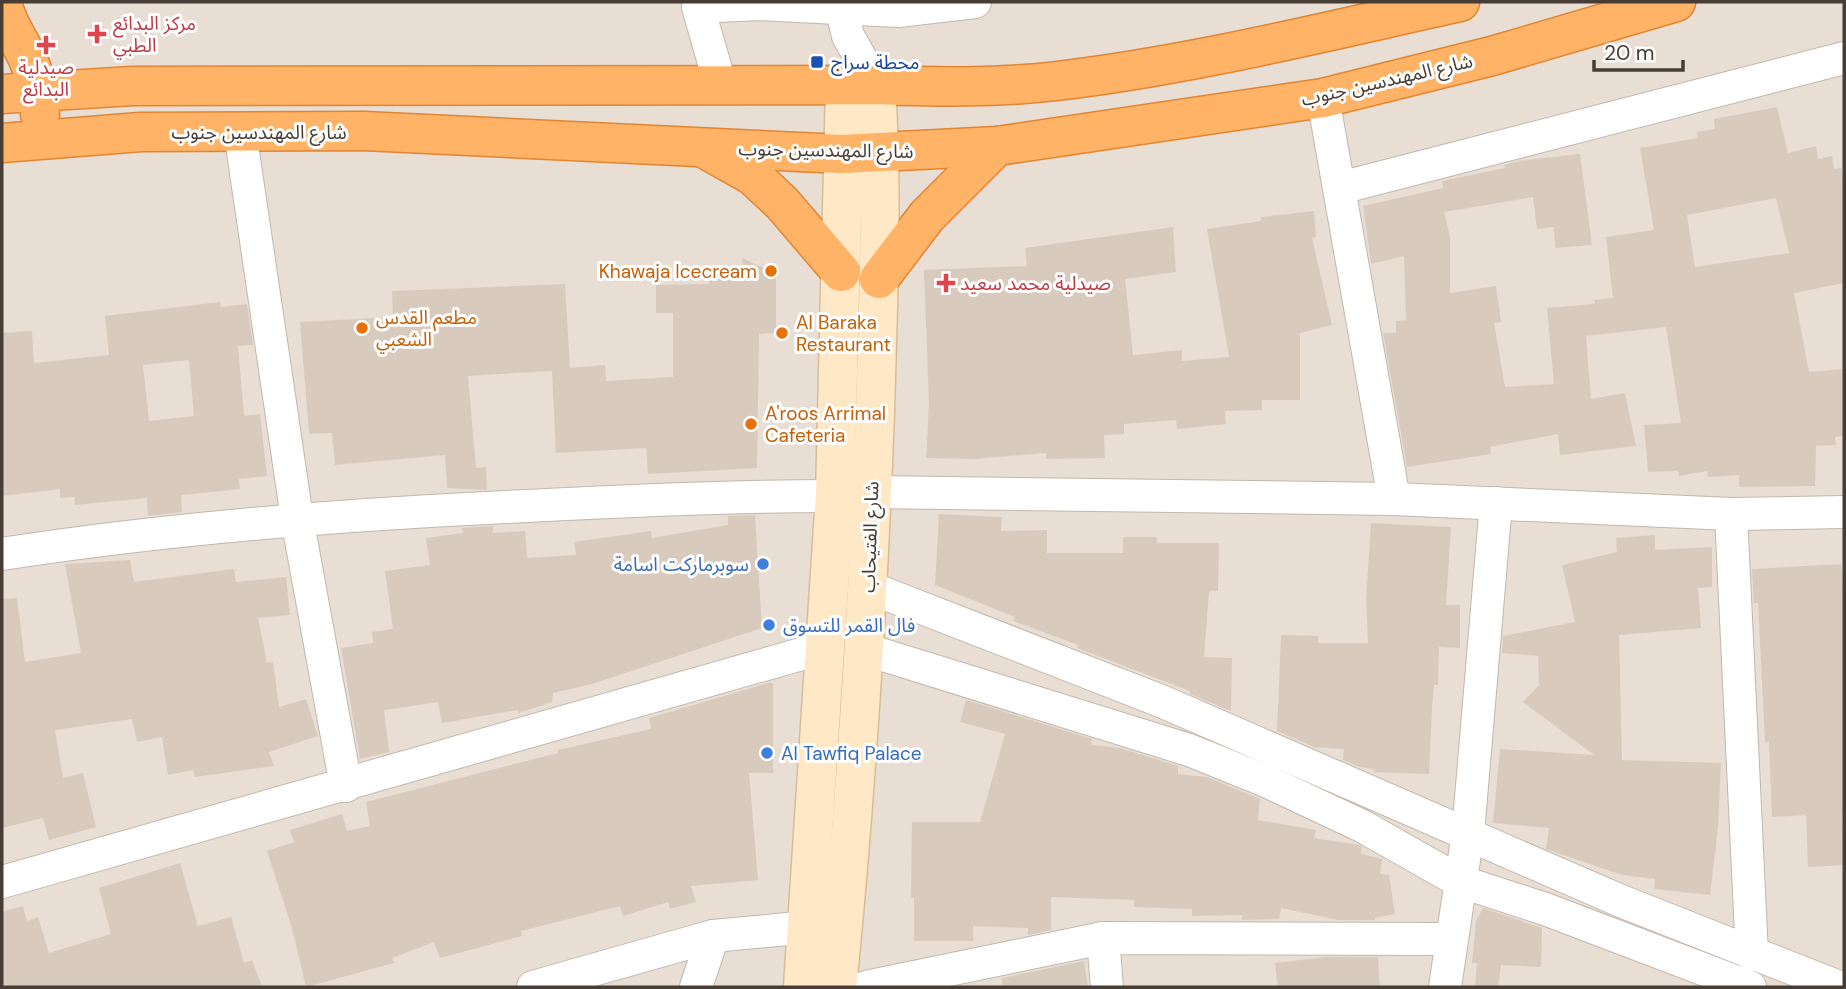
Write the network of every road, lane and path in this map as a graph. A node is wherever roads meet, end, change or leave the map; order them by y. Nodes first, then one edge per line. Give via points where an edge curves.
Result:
1 (975, 2) edge
2 (1460, 2) edge
3 (1676, 2) edge
4 (697, 4) edge
5 (840, 5) edge
6 (3, 11) edge
7 (1844, 58) edge
8 (859, 75) junction
9 (721, 87) junction
10 (20, 92) edge
11 (1323, 98) junction
12 (240, 132) junction
13 (43, 140) junction
14 (2, 143) edge
15 (997, 146) junction
16 (702, 147) junction
17 (842, 154) junction
18 (880, 154) junction
19 (1339, 188) junction
20 (841, 272) junction
21 (879, 279) junction
22 (854, 494) junction
23 (1394, 499) junction
24 (1496, 503) junction
25 (1844, 512) edge
26 (1731, 514) junction
27 (297, 518) junction
28 (2, 554) edge
29 (868, 587) junction
30 (826, 647) junction
31 (864, 649) junction
32 (1118, 684) junction
33 (1107, 724) junction
34 (346, 786) junction
35 (1468, 832) junction
36 (1558, 873) junction
37 (1459, 881) junction
38 (2, 882) edge
39 (1545, 909) junction
40 (809, 927) junction
41 (713, 936) junction
42 (1103, 937) junction
43 (1451, 939) junction
44 (1752, 955) junction
45 (533, 987) edge
46 (696, 987) edge
47 (803, 987) edge
48 (837, 987) edge
49 (866, 987) edge
50 (1107, 987) edge
51 (1445, 987) edge
52 (1750, 987) edge
53 (1839, 987) edge

1 - 5 street via 898,11
2 - 8 highway via 1288,40 1057,81 953,88
3 - 11 highway, شارع المهندسين جنوب via 1504,53
4 - 5 street
4 - 9 street
5 - 8 street
6 - 10 highway via 29,62
7 - 19 street
8 - 9 highway
8 - 17 main road, شارع الفتيحاب
8 - 18 main road, شارع الفتيحاب
9 - 10 highway via 132,86
10 - 13 highway
11 - 15 highway, شارع المهندسين جنوب
11 - 19 street
12 - 13 highway, شارع المهندسين جنوب via 141,132
12 - 16 highway, شارع المهندسين جنوب via 364,131
12 - 27 street
13 - 14 highway, شارع المهندسين جنوب
15 - 18 highway, شارع المهندسين جنوب
15 - 21 highway via 927,216
16 - 17 highway, شارع المهندسين جنوب
16 - 20 highway via 753,176 782,202
17 - 18 highway, شارع المهندسين جنوب
17 - 20 main road, شارع الفتيحاب
18 - 21 main road, شارع الفتيحاب
19 - 23 street
20 - 22 main road, شارع الفتيحاب
21 - 22 main road, شارع الفتيحاب
22 - 23 street
22 - 27 street via 706,496
22 - 29 main road, شارع الفتيحاب
22 - 30 main road, شارع الفتيحاب
23 - 24 street
24 - 26 street
24 - 35 street
25 - 26 street
26 - 44 street
27 - 28 street via 99,538
27 - 34 street
29 - 31 main road, شارع الفتيحاب
29 - 32 street
30 - 34 street
30 - 40 main road, شارع الفتيحاب
31 - 33 street
31 - 48 main road, شارع الفتيحاب
32 - 33 street
32 - 35 street
33 - 37 street via 1266,781 1362,826
34 - 38 street
35 - 36 street
35 - 37 street
36 - 39 street
36 - 44 street
37 - 39 street
37 - 43 street
39 - 52 street
40 - 41 street
40 - 47 main road, شارع الفتيحاب
41 - 45 street
41 - 46 street
42 - 43 street
42 - 49 street
42 - 50 street
43 - 51 street
44 - 53 street

